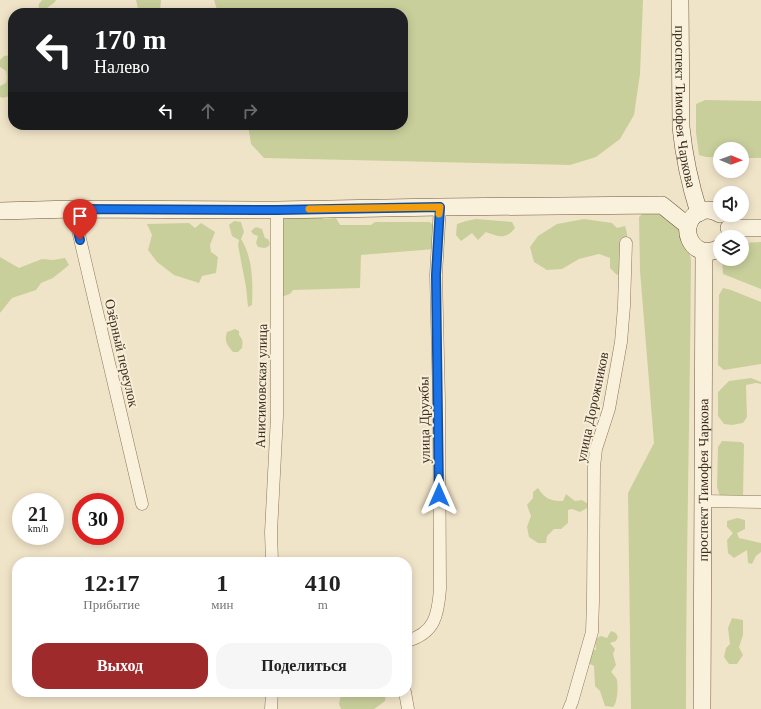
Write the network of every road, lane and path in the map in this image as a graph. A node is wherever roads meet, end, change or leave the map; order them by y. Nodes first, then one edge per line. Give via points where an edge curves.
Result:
1 (680, 0) edge
2 (440, 207) junction
3 (73, 209) junction
4 (277, 210) junction
5 (0, 211) edge
6 (699, 213) junction
7 (725, 224) edge
8 (688, 226) junction
9 (761, 228) edge
10 (626, 243) dead end
11 (712, 250) edge
12 (703, 501) junction
13 (761, 502) edge
14 (142, 504) dead end
15 (272, 557) edge
16 (412, 640) edge
17 (272, 697) edge
18 (406, 697) edge
19 (271, 709) edge
20 (408, 709) edge
21 (569, 709) edge
22 (702, 709) edge

1 - 6 main road, проспект Тимофея Чаркова via 681,127 690,186
2 - 4 main road
2 - 8 main road via 662,205
2 - 16 street, улица Дружбы via 436,275 439,607 435,621 428,631
3 - 4 main road
3 - 5 main road
3 - 14 street, Озёрный переулок
4 - 15 street, Анисимовская улица via 277,416
6 - 7 main road via 712,210
6 - 8 main road via 692,218
7 - 9 main road
8 - 11 main road via 691,243 697,249
10 - 21 street, улица Дорожников via 621,342 609,409 596,449 594,467 592,632
11 - 12 main road, проспект Тимофея Чаркова
12 - 13 street
12 - 22 main road, проспект Тимофея Чаркова
17 - 19 street
18 - 20 street

